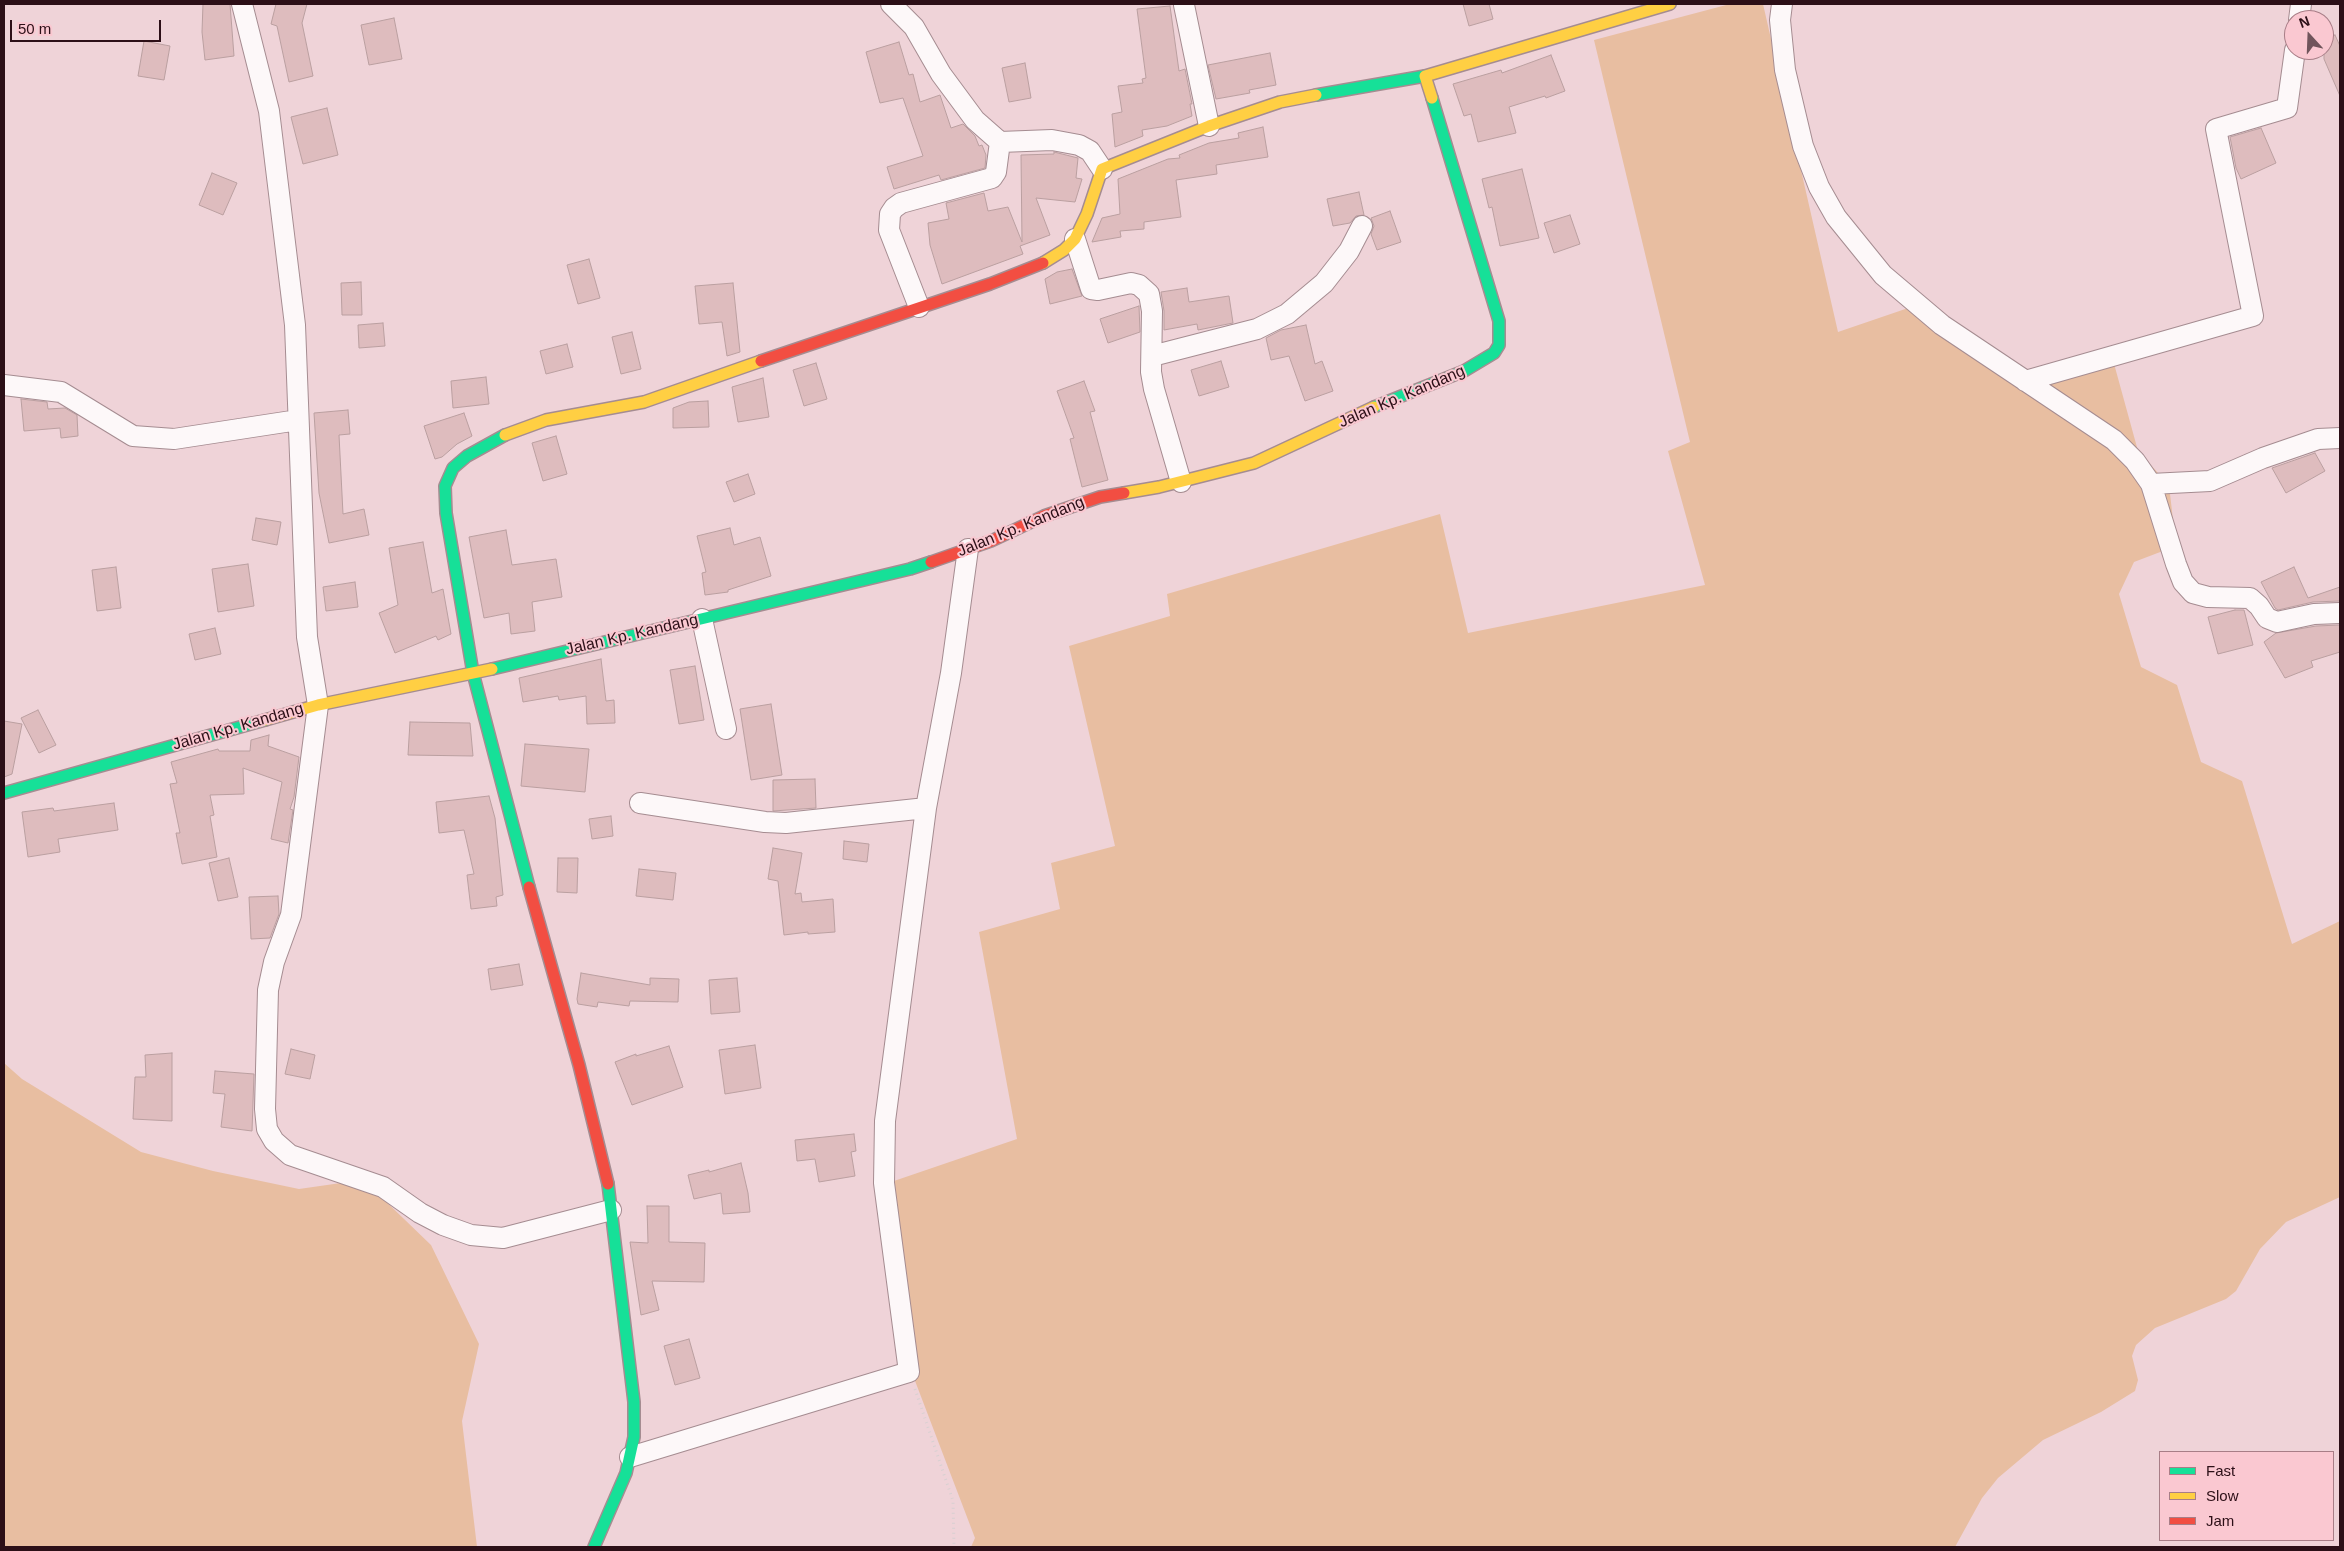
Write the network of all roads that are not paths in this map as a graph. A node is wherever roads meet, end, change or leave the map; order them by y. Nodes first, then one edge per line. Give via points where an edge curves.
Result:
1 (242, 4) edge
2 (892, 4) edge
3 (1670, 4) edge
4 (1782, 4) edge
5 (1184, 5) edge
6 (2294, 60) edge
7 (1424, 76) junction
8 (1209, 126) junction
9 (1000, 142) junction
10 (1102, 169) junction
11 (1362, 226) dead end
12 (1074, 239) junction
13 (919, 308) junction
14 (1152, 356) junction
15 (2025, 381) junction
16 (4, 385) edge
17 (298, 420) junction
18 (2340, 438) edge
19 (1181, 482) junction
20 (2150, 484) junction
21 (968, 549) junction
22 (2340, 613) edge
23 (702, 619) junction
24 (474, 673) junction
25 (318, 705) junction
26 (726, 729) dead end
27 (4, 793) edge
28 (640, 803) dead end
29 (926, 808) junction
30 (611, 1210) junction
31 (630, 1457) junction
32 (594, 1547) edge

1 - 17 street via 269,110 274,144 295,325
2 - 9 street via 914,27 941,74 974,120
3 - 7 street
4 - 15 street via 1780,20 1785,70 1794,113 1819,187 1836,218 1883,274 1919,306 1971,346
5 - 8 street
6 - 15 street via 2287,108 2216,129 2253,316
7 - 8 street via 1280,102
7 - 19 street, Jalan Kp. Kandang via 1499,321 1499,345 1494,353 1476,365 1370,409 1278,454 1246,466
8 - 10 street
9 - 10 street via 1052,140 1073,144 1090,151
9 - 13 street via 996,172 992,178 901,203 890,214 890,230
10 - 12 street via 1087,214
11 - 14 street via 1349,251 1324,283 1287,314 1258,329
12 - 13 street via 1064,250 1042,264
12 - 14 street via 1091,289 1131,283 1149,294
13 - 24 street via 644,402 546,420 511,432 467,456 453,468 445,486 446,512
14 - 19 street via 1151,372 1158,408
15 - 20 street via 2114,440 2135,461
16 - 17 street via 61,392 133,436 174,439
17 - 25 street via 307,637
18 - 20 street via 2318,439 2210,481
19 - 21 street, Jalan Kp. Kandang via 1100,496
20 - 22 street via 2173,558 2183,582 2193,593 2208,597 2250,598 2267,618 2278,622 2314,614
21 - 23 street, Jalan Kp. Kandang via 910,570
21 - 29 street via 951,673
23 - 24 street, Jalan Kp. Kandang
23 - 26 street
24 - 25 street, Jalan Kp. Kandang
24 - 30 street via 526,877 588,1097
25 - 27 street, Jalan Kp. Kandang
25 - 30 street via 291,915 268,990 264,1109 267,1129 274,1141 290,1155 383,1187 420,1213 471,1234 503,1238
28 - 29 street via 786,823
29 - 31 street via 883,1148 890,1232 909,1372
30 - 31 street via 634,1402 634,1437
31 - 32 street

